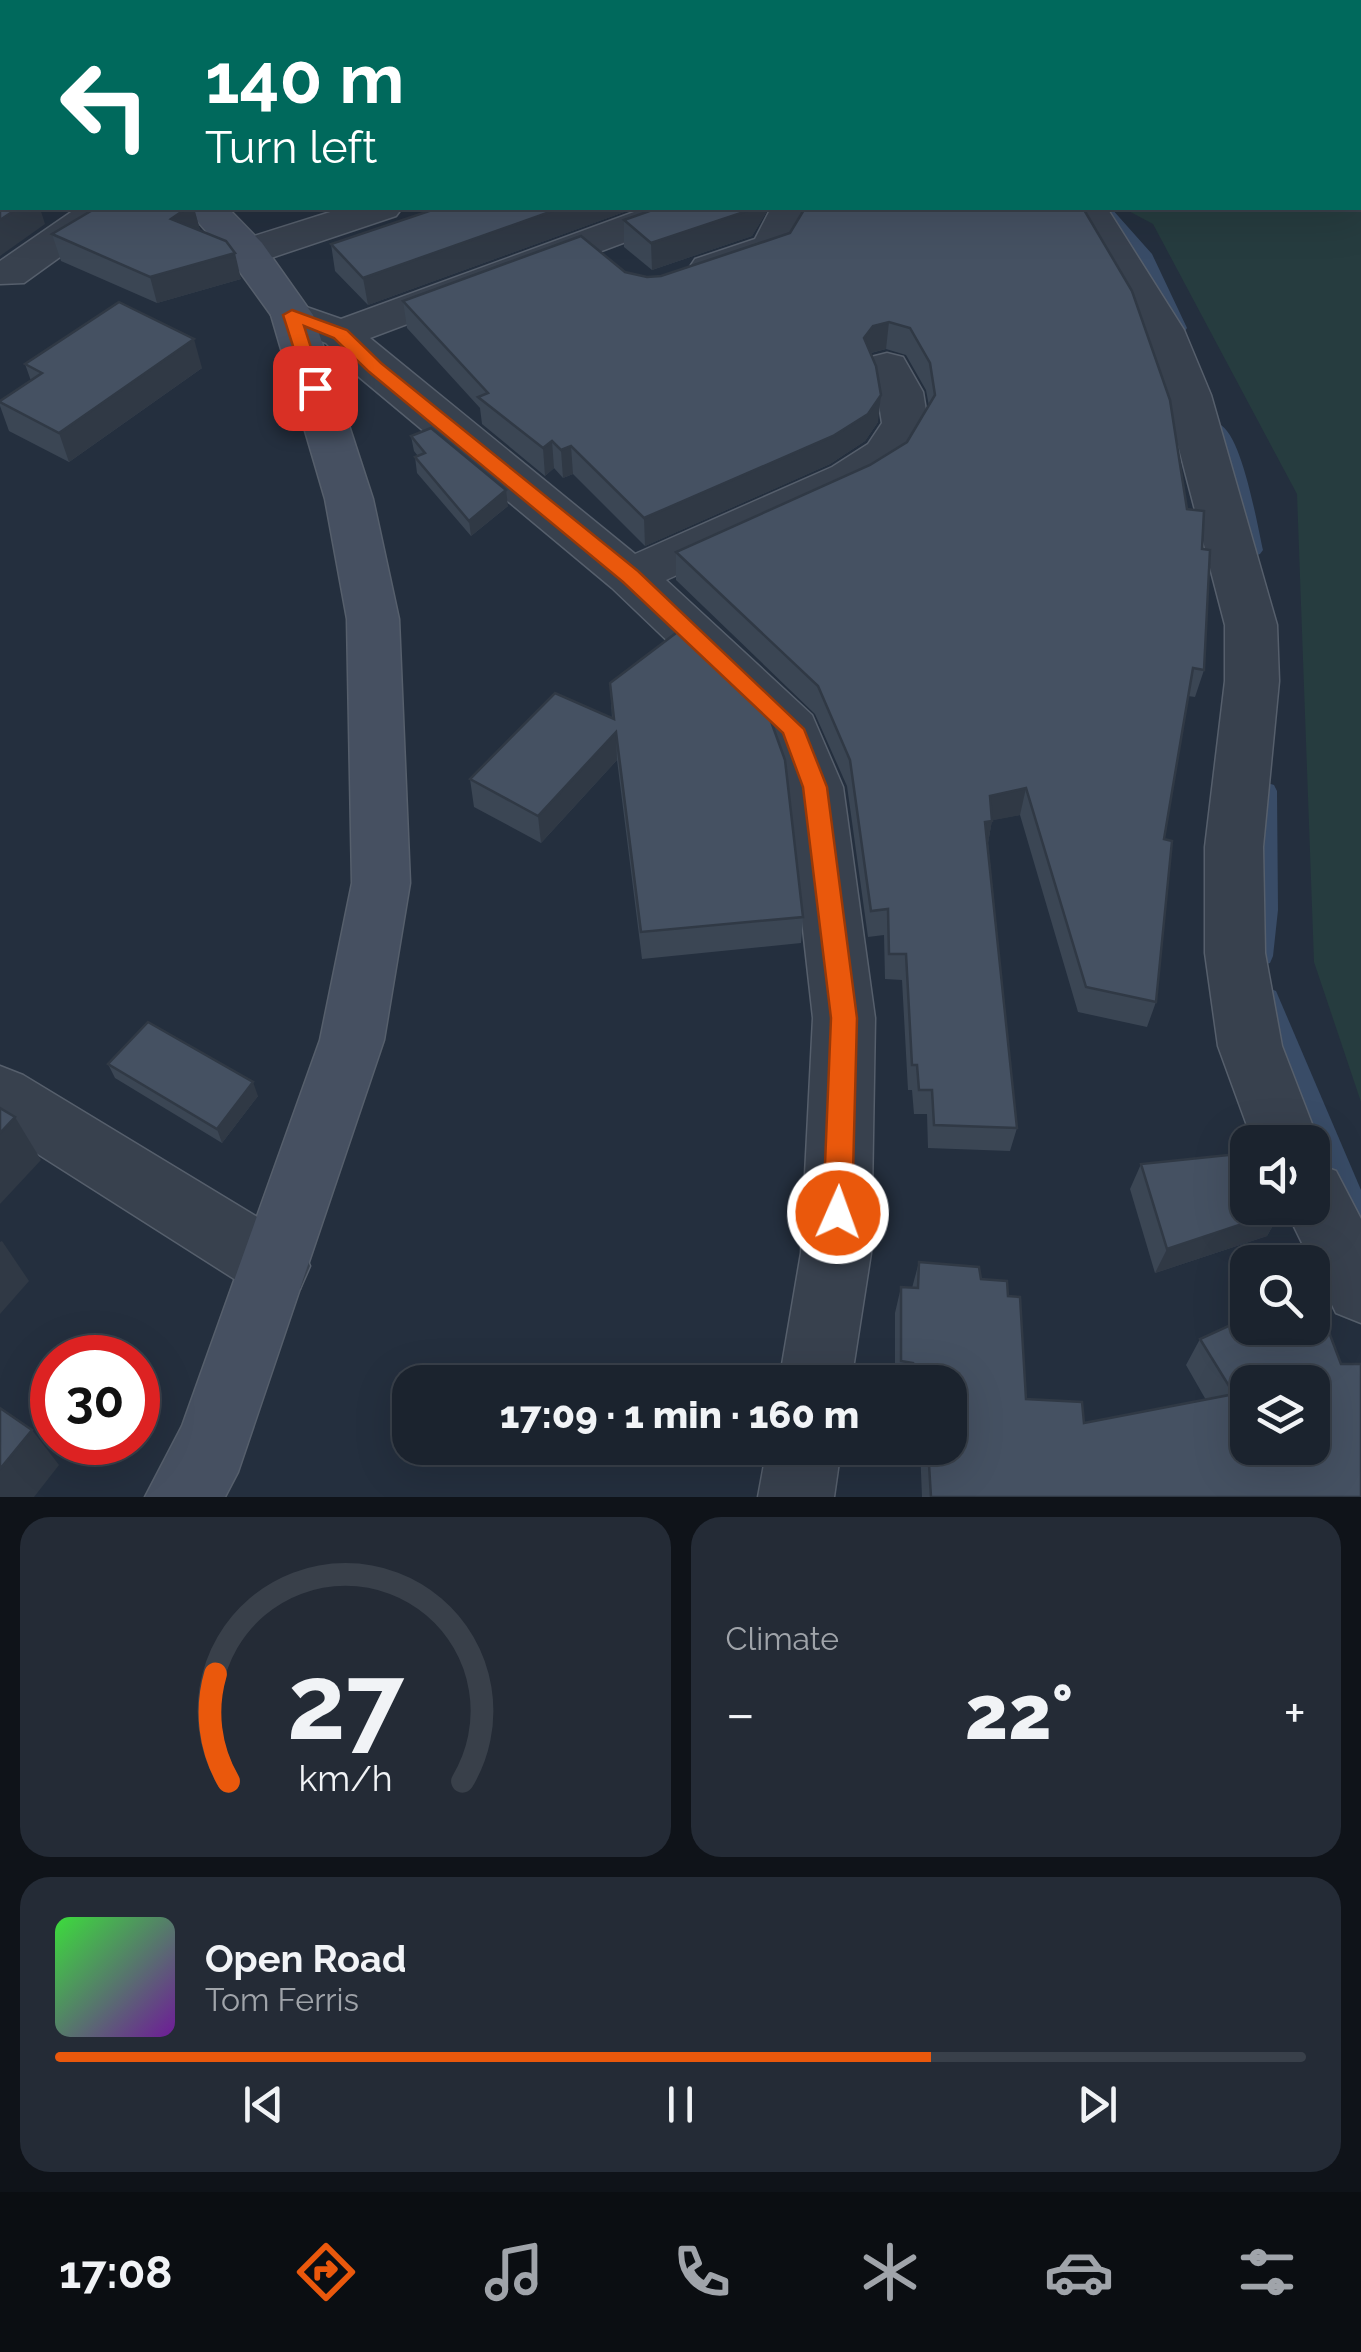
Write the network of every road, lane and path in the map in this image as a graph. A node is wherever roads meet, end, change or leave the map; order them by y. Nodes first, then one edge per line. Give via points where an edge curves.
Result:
1 (100, 210) edge
2 (208, 210) edge
3 (376, 210) edge
4 (678, 210) edge
5 (790, 210) edge
6 (1089, 210) edge
7 (247, 252) junction
8 (9, 274) dead end
9 (681, 278) edge
10 (316, 324) junction
11 (887, 367) dead end
12 (630, 576) junction
13 (0, 1095) edge
14 (1280, 1125) edge
15 (1328, 1225) edge
16 (274, 1266) junction
17 (1361, 1289) edge
18 (818, 1365) edge
19 (801, 1465) edge
20 (183, 1497) edge
21 (796, 1497) edge

1 - 8 street
2 - 7 street
3 - 7 street
4 - 10 street via 602,254
5 - 9 street via 772,246
6 - 14 street via 1162,330 1188,396 1251,624 1252,681 1234,847 1234,953 1250,1046
7 - 10 street
10 - 12 street
10 - 16 street via 374,619 381,883 352,1040
11 - 12 street via 905,423 885,455 810,499
12 - 18 street via 792,729 815,787 844,1018 836,1252
13 - 16 street
15 - 17 street
16 - 20 street via 212,1446
19 - 21 street

